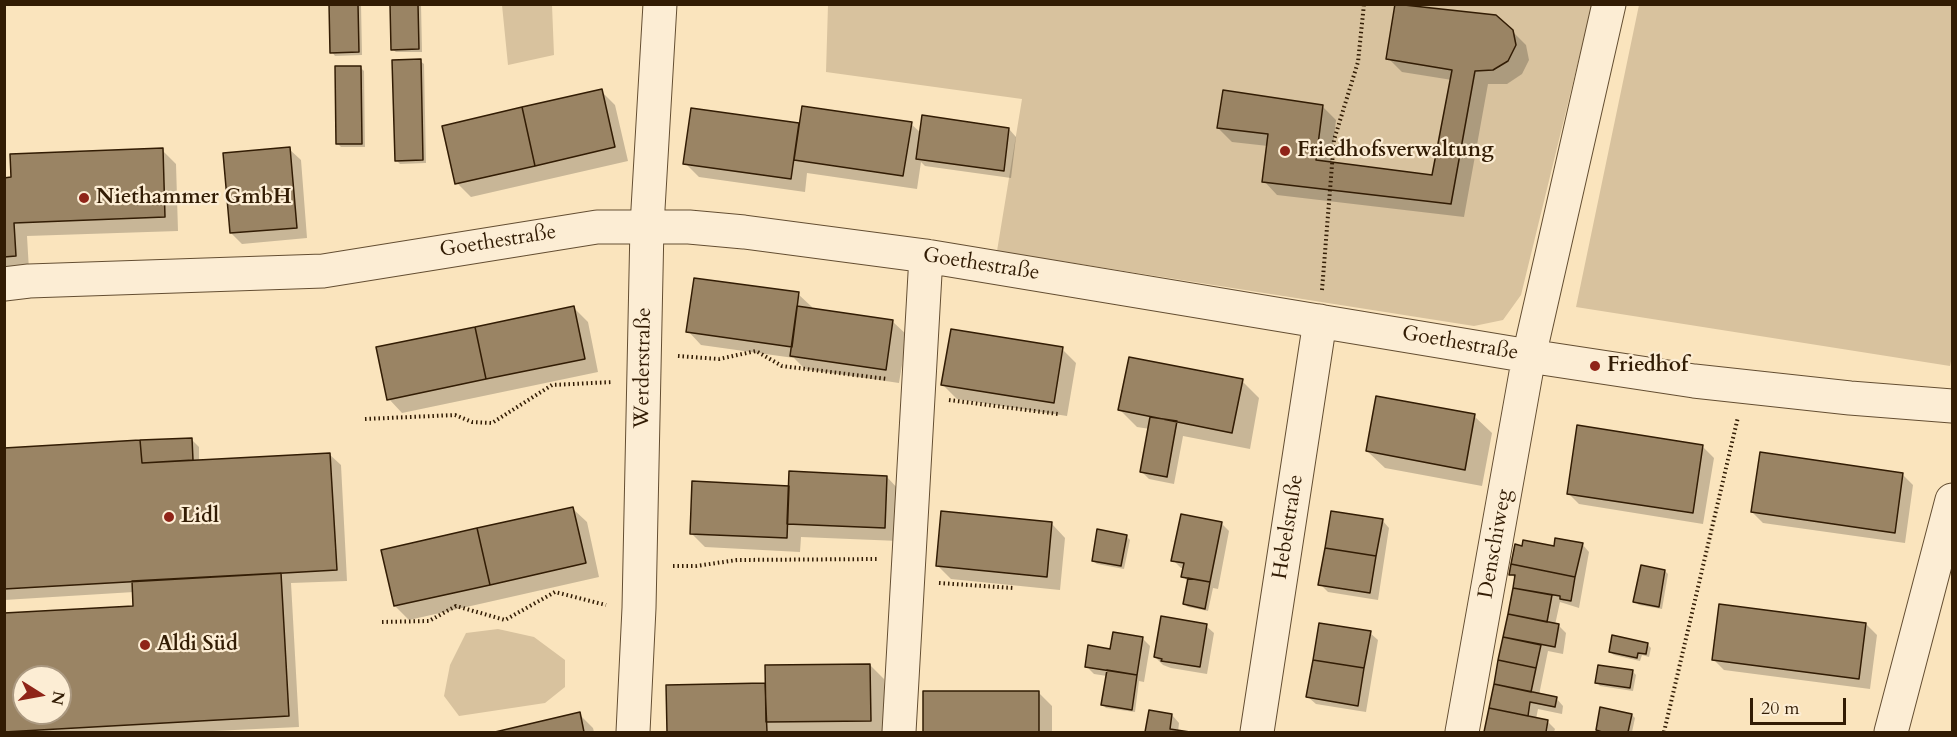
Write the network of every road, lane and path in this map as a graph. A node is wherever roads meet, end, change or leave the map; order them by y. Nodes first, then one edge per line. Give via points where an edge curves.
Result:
1 (660, 4) edge
2 (1364, 4) edge
3 (1609, 4) edge
4 (647, 226) junction
5 (926, 256) junction
6 (4, 284) edge
7 (1320, 321) junction
8 (644, 353) junction
9 (1529, 356) junction
10 (600, 383) dead end
11 (1745, 387) junction
12 (918, 389) junction
13 (1953, 406) edge
14 (1058, 414) dead end
15 (364, 419) dead end
16 (1953, 500) edge
17 (640, 565) junction
18 (908, 570) junction
19 (1013, 588) dead end
20 (610, 606) dead end
21 (382, 622) dead end
22 (633, 732) edge
23 (899, 732) edge
24 (1257, 732) edge
25 (1462, 732) edge
26 (1664, 732) edge
27 (1891, 732) edge

1 - 4 street, Werderstraße
2 - 7 path via 1358,62 1334,140
3 - 9 street, Denschiweg
4 - 5 street, Goethestraße via 744,232
4 - 6 street, Goethestraße via 597,227 323,271
4 - 8 street, Werderstraße
5 - 7 street, Goethestraße
5 - 12 street
7 - 9 street, Goethestraße
7 - 24 street, Hebelstraße
8 - 12 path via 720,359 756,351 782,366
8 - 17 street, Werderstraße
9 - 11 street, Goethestraße
9 - 25 street, Denschiweg
10 - 15 path via 552,385 492,423 472,422 455,415
11 - 13 street, Goethestraße
11 - 26 path
12 - 14 path
12 - 18 street
16 - 27 street
17 - 18 path via 696,566 737,560
17 - 22 street, Werderstraße
18 - 19 path
18 - 23 street
20 - 21 path via 555,592 505,620 456,606 429,621

